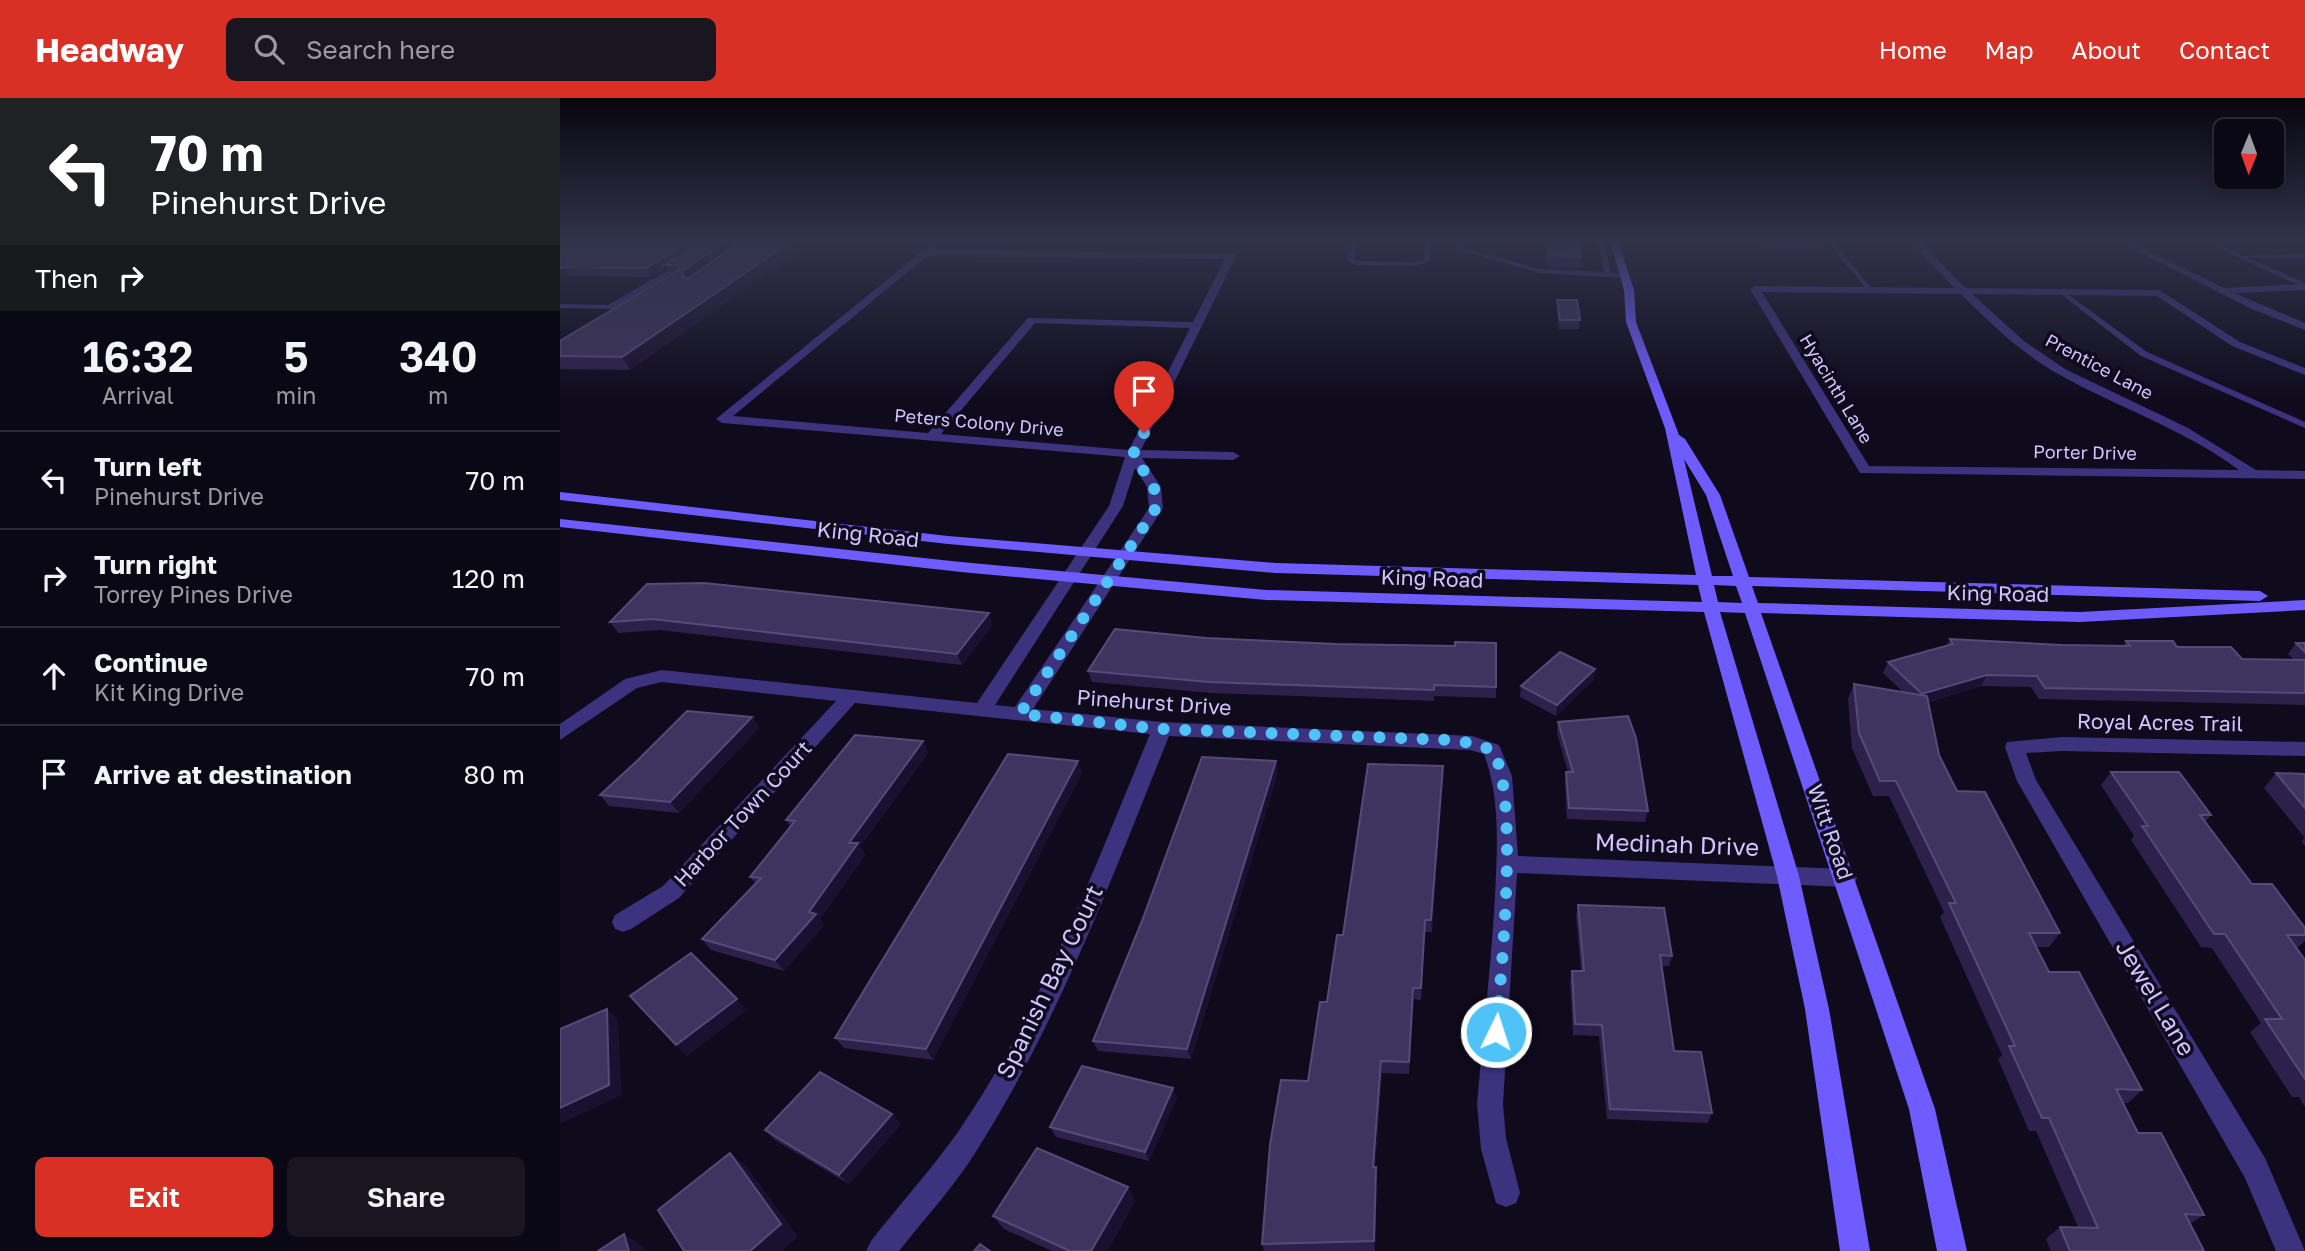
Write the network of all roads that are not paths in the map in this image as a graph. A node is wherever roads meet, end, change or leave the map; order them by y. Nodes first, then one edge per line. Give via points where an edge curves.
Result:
1 (630, 295) edge
2 (875, 295) edge
3 (1211, 295) edge
4 (1627, 295) edge
5 (1759, 295) edge
6 (1969, 295) edge
7 (2065, 295) edge
8 (2162, 295) edge
9 (2233, 295) edge
10 (560, 306) edge
11 (1195, 325) junction
12 (2305, 327) edge
13 (2305, 372) edge
14 (2305, 425) edge
15 (1671, 428) junction
16 (932, 436) junction
17 (1133, 454) junction
18 (1233, 456) dead end
19 (1865, 470) joint
20 (2252, 474) junction
21 (2305, 475) edge
22 (560, 496) edge
23 (582, 499) junction
24 (560, 513) edge
25 (560, 523) edge
26 (1087, 552) junction
27 (1126, 557) junction
28 (1070, 577) junction
29 (1109, 581) junction
30 (1705, 582) junction
31 (1744, 583) junction
32 (2305, 598) edge
33 (2305, 604) edge
34 (1711, 608) junction
35 (1753, 610) junction
36 (852, 694) junction
37 (982, 710) junction
38 (1020, 714) junction
39 (1162, 729) junction
40 (560, 733) edge
41 (2014, 747) joint
42 (2305, 749) edge
43 (1507, 864) junction
44 (1788, 876) junction
45 (1846, 878) junction
46 (623, 922) dead end
47 (1506, 1193) dead end
48 (881, 1251) edge
49 (1855, 1251) edge
50 (1952, 1251) edge
51 (2291, 1251) edge

1 - 10 lane via 609,307
2 - 16 street, Peters Colony Drive via 722,419
3 - 11 street
4 - 15 street, Witt Road via 1631,322
5 - 19 street, Hyacinth Lane
6 - 20 street, Prentice Lane via 2042,359 2096,390 2202,439
7 - 14 lane via 2144,354
8 - 13 street via 2236,344
9 - 12 street
11 - 16 street via 1032,320
11 - 17 street
15 - 30 street, Witt Road
15 - 31 street, Witt Road via 1713,495
16 - 17 street, Peters Colony Drive
17 - 18 street, Peters Colony Drive
17 - 26 street via 1116,506
17 - 27 street via 1154,487 1156,508
19 - 20 street, Porter Drive
20 - 21 street, Porter Drive
22 - 23 street, King Road
23 - 24 street
23 - 26 street, King Road
25 - 28 street, King Road
26 - 27 street, King Road
26 - 28 street
27 - 29 street
27 - 30 street, King Road via 1276,568
28 - 29 street, King Road
28 - 37 street
29 - 34 street, King Road via 1266,595
29 - 38 street
30 - 31 street, King Road
30 - 34 street, Witt Road
31 - 32 street, King Road
31 - 35 street, Witt Road
33 - 35 street, King Road via 2080,617
34 - 35 street, King Road
34 - 44 street, Witt Road
35 - 45 street, Witt Road
36 - 37 street, Pinehurst Drive
36 - 40 street, Pinehurst Drive via 646,677
36 - 46 street, Harbor Town Court via 671,892
37 - 38 street, Pinehurst Drive
38 - 39 street, Pinehurst Drive
39 - 43 street, Pinehurst Drive via 1450,740 1492,750 1503,772
39 - 48 street, Spanish Bay Court via 1031,1031 967,1142
41 - 42 street, Royal Acres Trail
41 - 51 street, Jewel Lane via 2027,781 2256,1168
43 - 44 street, Medinah Drive
43 - 47 street via 1490,1106 1493,1148
44 - 45 street, Medinah Drive
44 - 49 street, Witt Road via 1817,1009
45 - 50 street, Witt Road via 1922,1109

